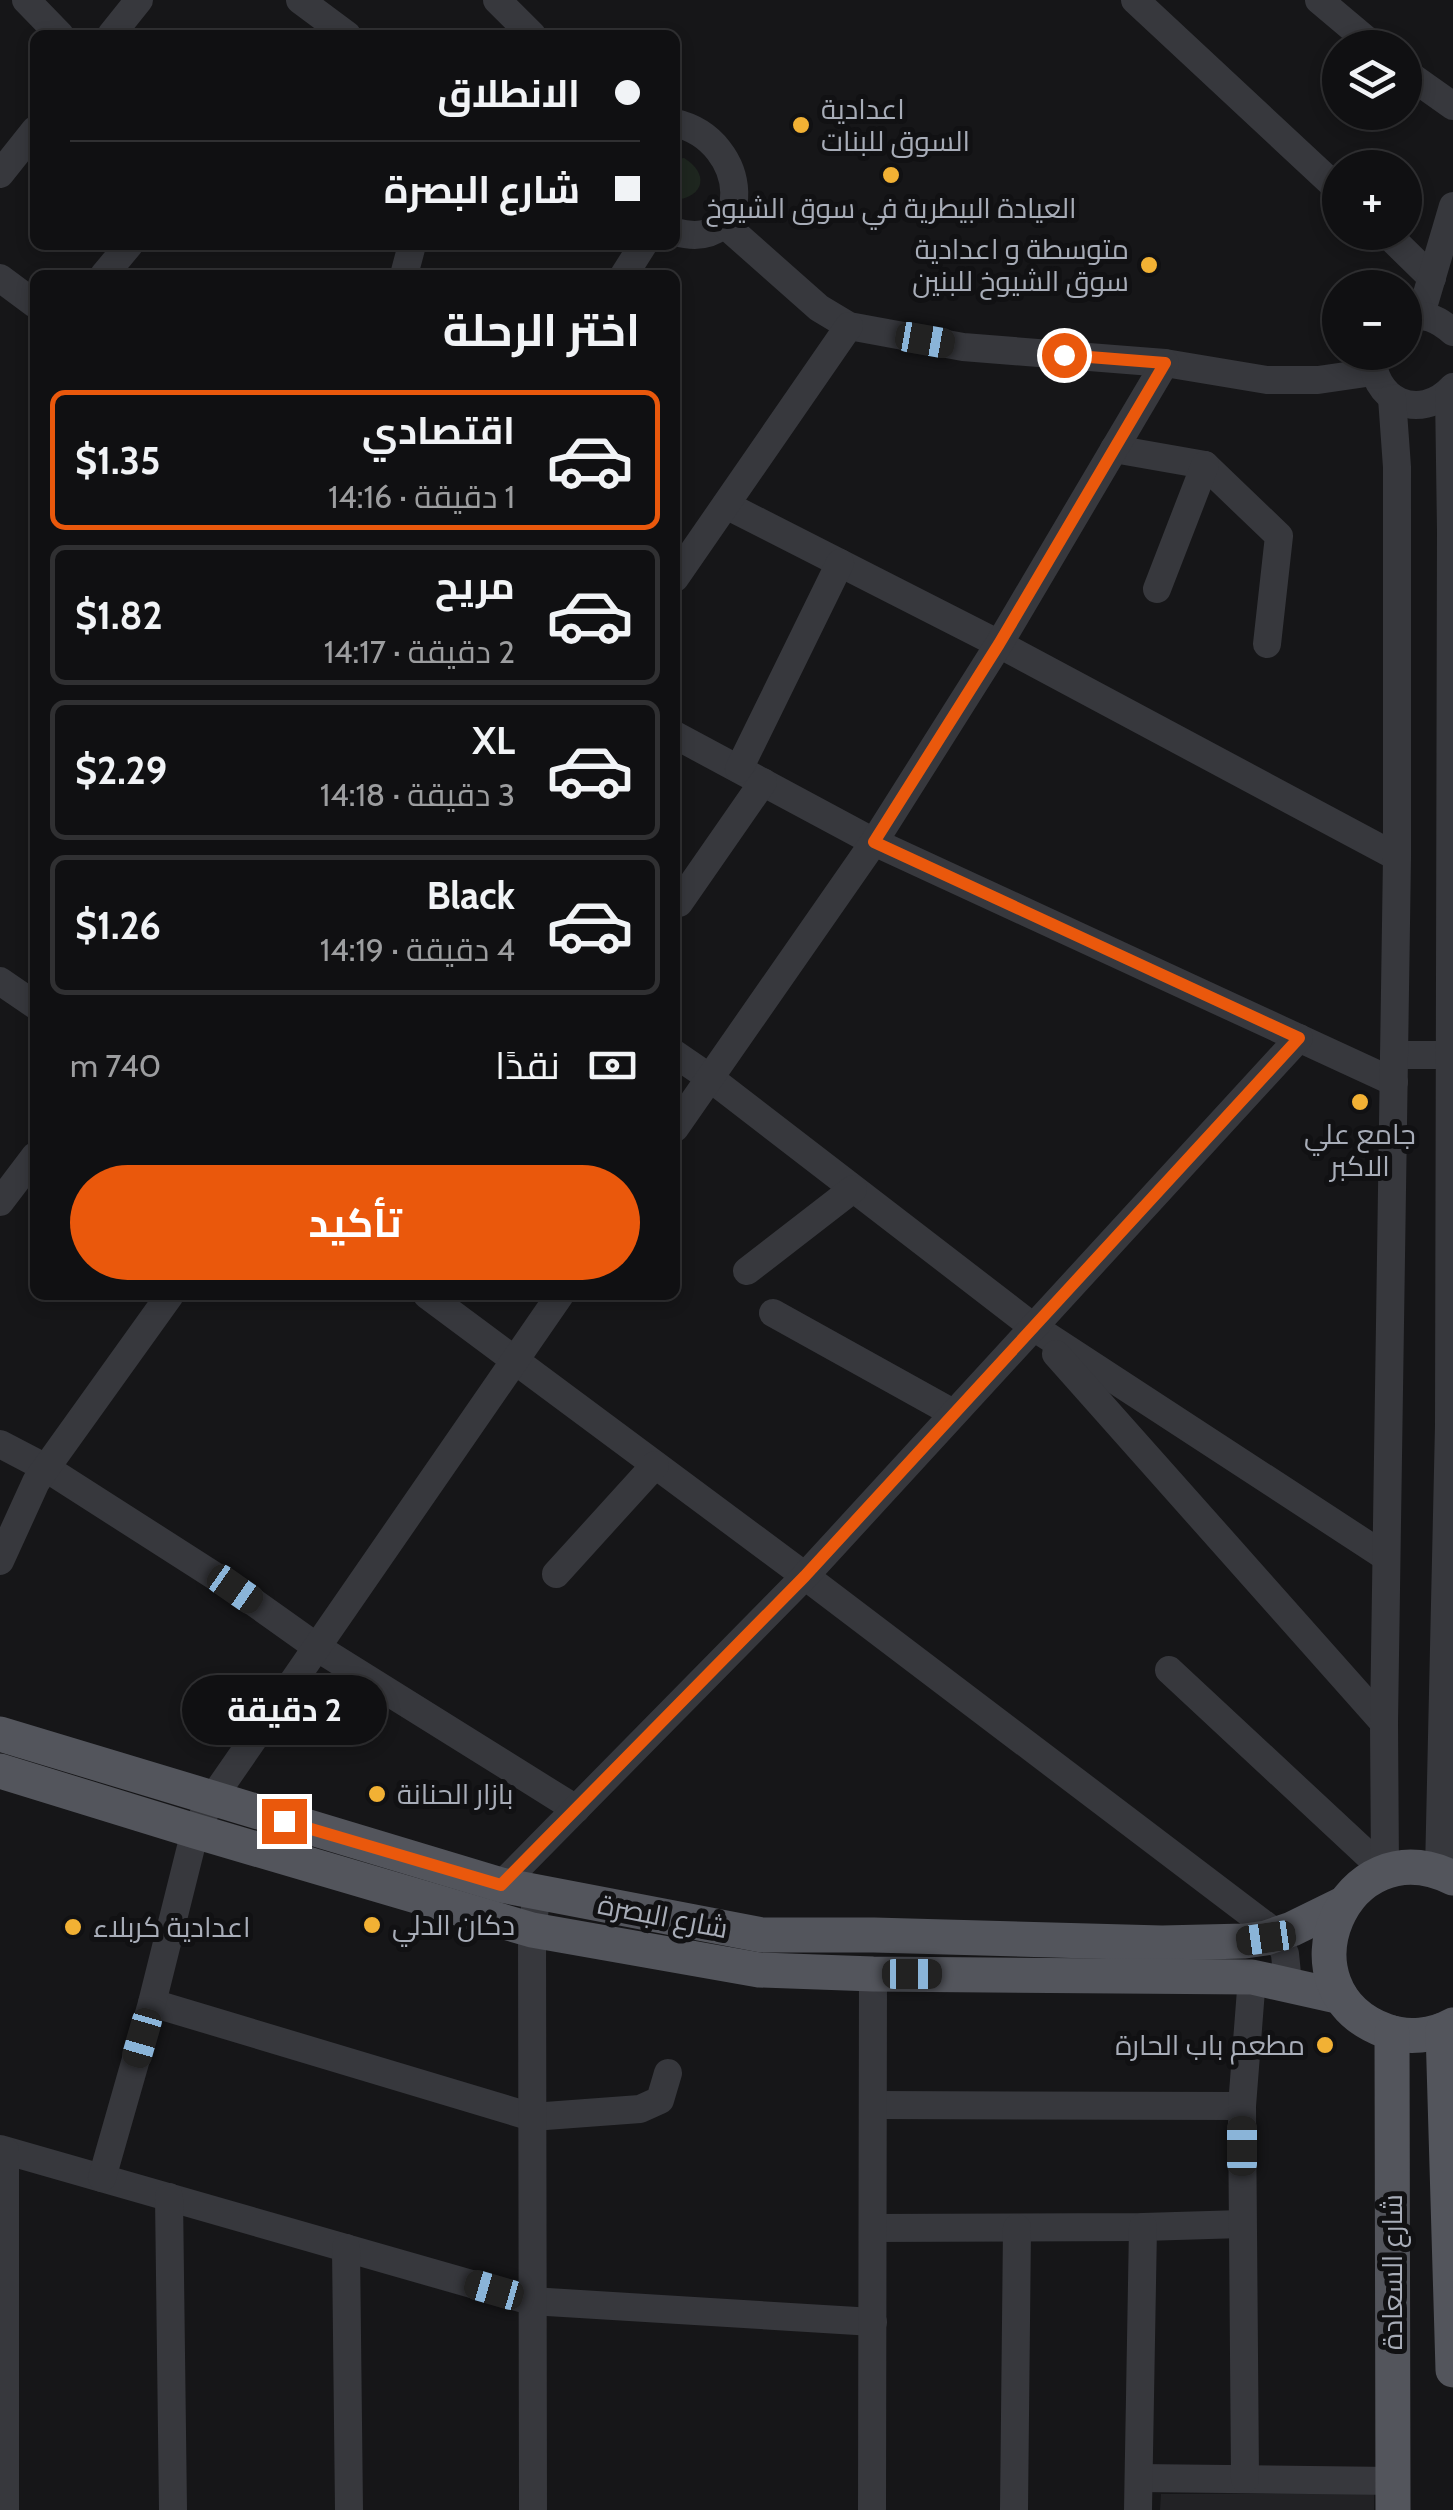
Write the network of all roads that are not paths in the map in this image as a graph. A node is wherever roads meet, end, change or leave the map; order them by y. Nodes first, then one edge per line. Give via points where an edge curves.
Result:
1 (26, 0) edge
2 (139, 0) edge
3 (300, 0) edge
4 (497, 0) edge
5 (1135, 0) edge
6 (1319, 0) edge
7 (55, 30) edge
8 (124, 30) edge
9 (339, 30) edge
10 (522, 30) edge
11 (1355, 30) edge
12 (1422, 84) edge
13 (1453, 106) edge
14 (680, 125) edge
15 (30, 136) edge
16 (0, 174) edge
17 (1322, 174) edge
18 (1453, 206) edge
19 (723, 223) junction
20 (680, 233) edge
21 (125, 250) edge
22 (1403, 250) edge
23 (108, 270) edge
24 (0, 278) edge
25 (1432, 278) junction
26 (1422, 297) edge
27 (30, 300) edge
28 (1422, 317) edge
29 (849, 326) junction
30 (1453, 332) edge
31 (1165, 363) junction
32 (1349, 370) edge
33 (1375, 370) edge
34 (1451, 390) edge
35 (1392, 398) junction
36 (1114, 449) junction
37 (1205, 466) junction
38 (726, 505) junction
39 (1452, 530) edge
40 (840, 563) junction
41 (680, 571) edge
42 (1157, 589) dead end
43 (999, 644) junction
44 (1268, 644) dead end
45 (1452, 658) edge
46 (680, 738) edge
47 (751, 776) junction
48 (1452, 778) edge
49 (874, 842) junction
50 (1398, 857) junction
51 (680, 900) edge
52 (1452, 906) edge
53 (1299, 1038) junction
54 (1451, 1041) edge
55 (680, 1057) edge
56 (1394, 1068) junction
57 (710, 1078) junction
58 (680, 1121) edge
59 (1451, 1157) edge
60 (30, 1163) edge
61 (853, 1189) junction
62 (0, 1202) edge
63 (747, 1271) dead end
64 (1451, 1286) edge
65 (166, 1300) edge
66 (434, 1300) edge
67 (557, 1300) edge
68 (773, 1313) dead end
69 (1032, 1326) junction
70 (514, 1361) junction
71 (953, 1412) junction
72 (1451, 1426) edge
73 (0, 1444) edge
74 (655, 1465) junction
75 (46, 1468) junction
76 (1386, 1556) junction
77 (0, 1562) edge
78 (556, 1574) dead end
79 (805, 1576) junction
80 (318, 1648) junction
81 (1449, 1648) edge
82 (1169, 1670) dead end
83 (1384, 1724) junction
84 (0, 1734) edge
85 (0, 1771) edge
86 (212, 1800) junction
87 (576, 1809) junction
88 (195, 1831) junction
89 (1386, 1871) junction
90 (1446, 1875) edge
91 (501, 1885) junction
92 (538, 1892) junction
93 (1342, 1904) junction
94 (532, 1930) junction
95 (1277, 1934) junction
96 (873, 1974) junction
97 (1252, 1977) junction
98 (1288, 1984) junction
99 (1341, 1996) junction
100 (152, 2004) junction
101 (1448, 2027) edge
102 (1392, 2033) junction
103 (668, 2073) dead end
104 (873, 2105) junction
105 (1242, 2106) junction
106 (532, 2117) junction
107 (3, 2150) edge
108 (102, 2178) junction
109 (169, 2198) junction
110 (1242, 2224) junction
111 (873, 2228) junction
112 (1017, 2228) junction
113 (1142, 2228) junction
114 (346, 2248) junction
115 (531, 2301) junction
116 (872, 2322) junction
117 (1453, 2370) edge
118 (1139, 2478) junction
119 (1245, 2479) junction
120 (1393, 2495) edge
121 (4, 2510) edge
122 (173, 2510) edge
123 (349, 2510) edge
124 (533, 2510) edge
125 (872, 2510) edge
126 (1014, 2510) edge
127 (1138, 2510) edge

1 - 7 street
2 - 8 street
3 - 9 street
4 - 10 street
5 - 17 street
6 - 11 street
12 - 13 street
14 - 19 street via 702,134 727,162 735,197
15 - 16 street
18 - 25 street
19 - 20 street via 705,234
19 - 29 street via 818,308
21 - 23 street
22 - 25 street
24 - 27 street
25 - 26 street
28 - 30 street
29 - 31 street via 963,347
29 - 38 street
31 - 32 street via 1267,380 1318,380
31 - 36 street
33 - 35 street
34 - 35 street via 1428,404
34 - 39 street
35 - 50 street
36 - 37 street
36 - 43 street
37 - 42 street
37 - 44 street via 1279,536
38 - 40 street
38 - 41 street
39 - 45 street
40 - 43 street
40 - 47 street
43 - 49 street
43 - 50 street
45 - 48 street
46 - 47 street
47 - 49 street
47 - 51 street
48 - 52 street
49 - 53 street
49 - 57 street
50 - 56 street
52 - 54 street
53 - 56 street
53 - 69 street
54 - 56 street
54 - 59 street
55 - 57 street
56 - 76 street
57 - 58 street
57 - 61 street
59 - 64 street
60 - 62 street
61 - 63 street
61 - 69 street
64 - 72 street
65 - 75 street
66 - 70 street
67 - 70 street
68 - 71 street
69 - 71 street
69 - 76 street
69 - 83 street
70 - 74 street
70 - 80 street
71 - 79 street
72 - 81 street
73 - 75 street
74 - 78 street
74 - 79 street
75 - 77 street
75 - 80 street
76 - 83 street
79 - 87 street
79 - 95 street
80 - 86 street
80 - 87 street
81 - 90 street
82 - 89 street
83 - 89 street
84 - 86 main road, شارع البصرة
85 - 88 main road, شارع البصرة
86 - 88 street
86 - 91 main road, شارع البصرة
87 - 91 street
88 - 94 main road, شارع البصرة
88 - 100 street
89 - 90 main road via 1412,1867
89 - 93 main road, شارع البصرة
91 - 92 main road, شارع البصرة
92 - 94 street
92 - 95 main road, شارع البصرة via 762,1935 1162,1944
93 - 95 main road, شارع البصرة
93 - 99 main road via 1328,1950
94 - 96 main road, شارع البصرة via 759,1970
94 - 106 street
95 - 98 street
96 - 97 main road, شارع البصرة
96 - 104 street
97 - 98 main road, شارع البصرة
97 - 105 street
98 - 99 main road, شارع البصرة
99 - 102 main road via 1372,2026
100 - 106 street
100 - 108 street
101 - 102 main road via 1418,2036
101 - 117 main road, شارع السعادة
102 - 120 main road, شارع السعادة
103 - 106 street via 660,2100 640,2109
104 - 105 street
104 - 111 street
105 - 110 street
106 - 115 street
107 - 108 street
107 - 121 street
108 - 109 street
109 - 114 street
109 - 122 street
110 - 113 street
110 - 119 street
111 - 112 street
111 - 116 street
112 - 113 street
112 - 126 street
113 - 118 street
114 - 115 street
114 - 123 street
115 - 116 street
115 - 124 street
116 - 125 street
118 - 119 street
118 - 127 street
119 - 120 street

